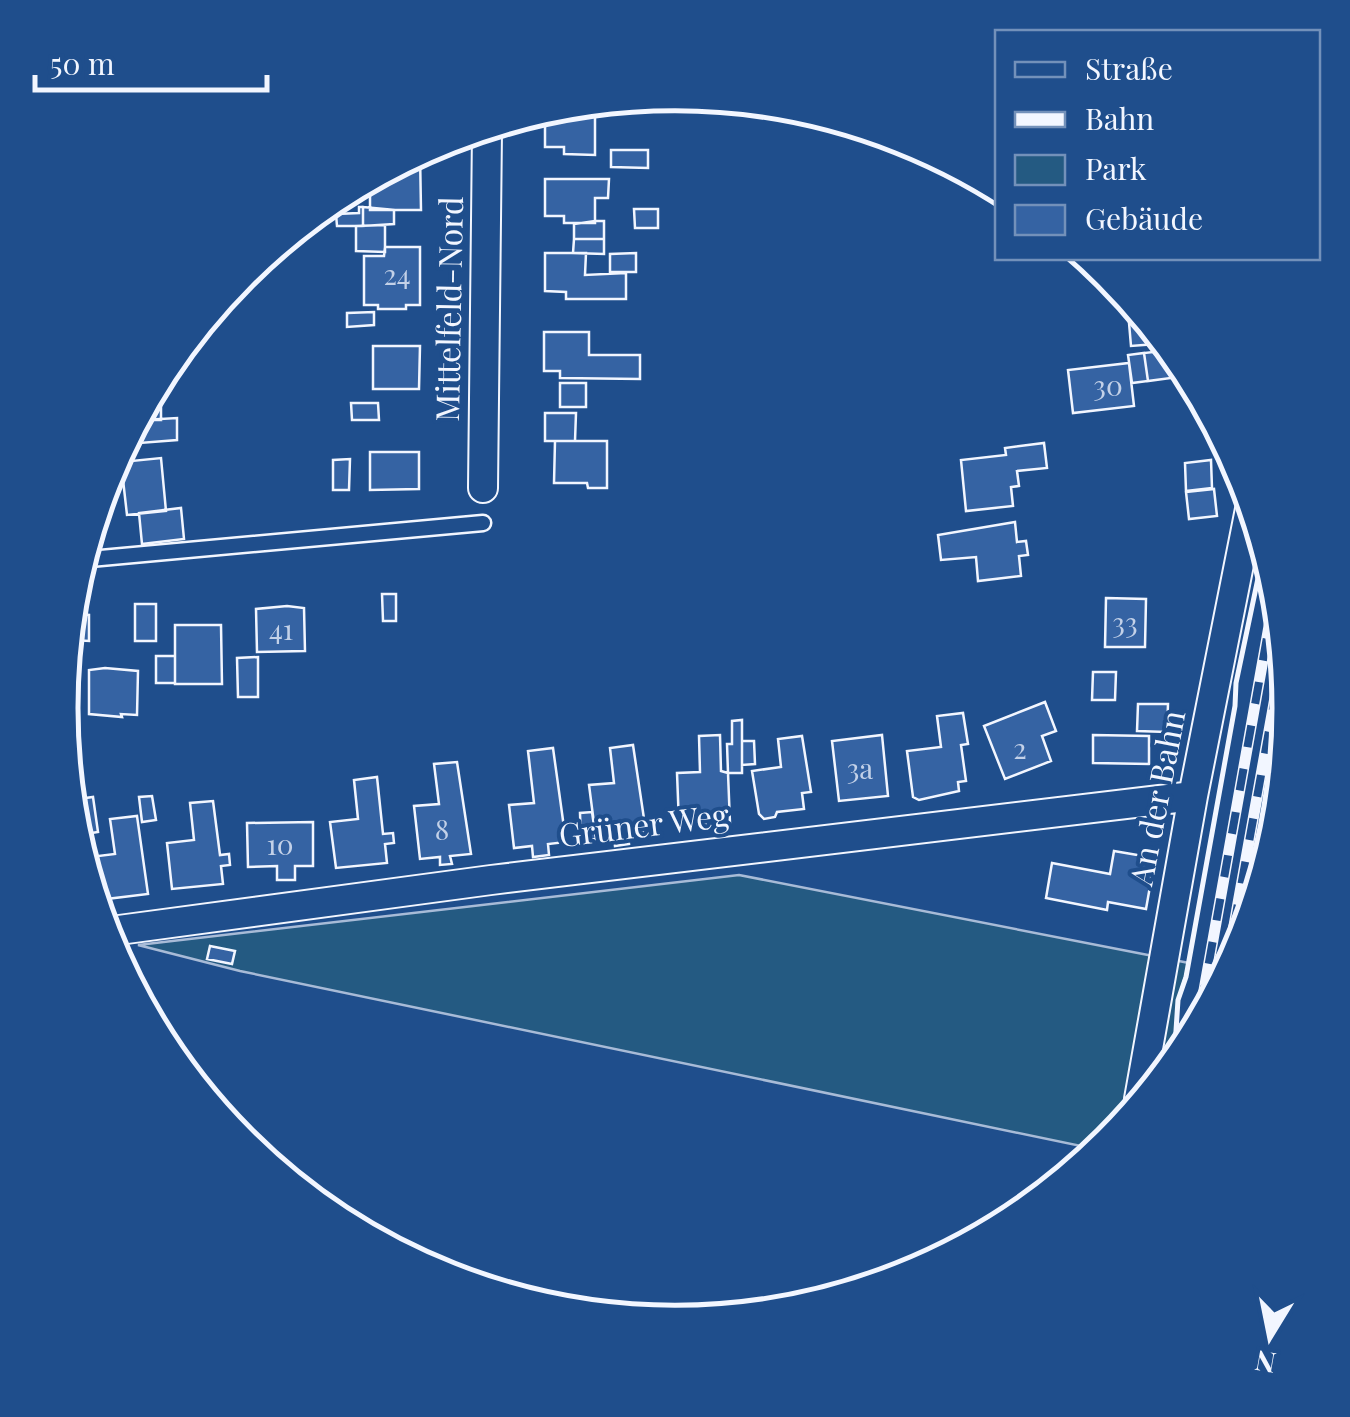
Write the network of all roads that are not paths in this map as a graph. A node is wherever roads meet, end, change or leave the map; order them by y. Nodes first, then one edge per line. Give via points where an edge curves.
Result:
1 (487, 142) edge
2 (482, 488) dead end
3 (484, 523) dead end
4 (1246, 532) edge
5 (97, 558) edge
6 (1193, 796) junction
7 (120, 930) edge
8 (1143, 1080) edge

1 - 2 street, Mittelfeld-Nord
3 - 5 lane
4 - 6 street, An der Bahn
6 - 7 street, Grüner Weg
6 - 8 street, An der Bahn

